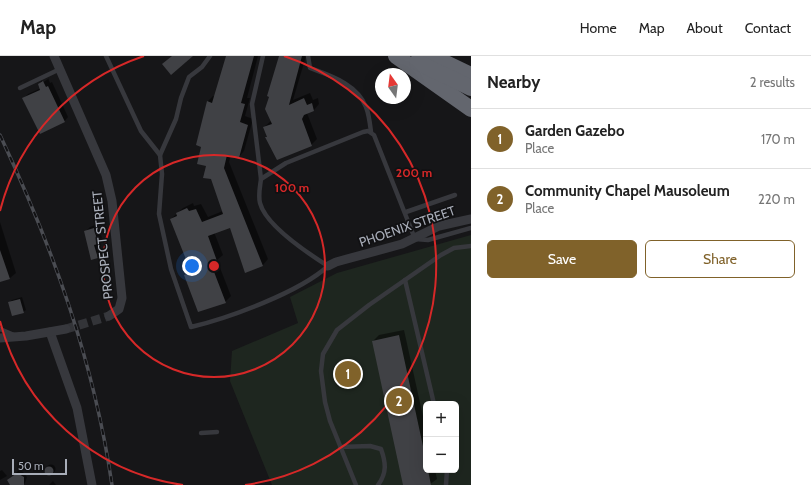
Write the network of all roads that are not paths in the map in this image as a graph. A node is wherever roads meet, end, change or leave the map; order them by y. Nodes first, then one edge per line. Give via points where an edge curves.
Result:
1 (54, 56) edge
2 (106, 56) edge
3 (210, 56) edge
4 (263, 56) edge
5 (308, 56) edge
6 (396, 56) edge
7 (405, 56) edge
8 (431, 56) edge
9 (60, 69) junction
10 (471, 75) edge
11 (20, 88) dead end
12 (471, 88) edge
13 (471, 110) edge
14 (371, 132) junction
15 (160, 155) junction
16 (261, 179) junction
17 (455, 195) dead end
18 (406, 212) junction
19 (471, 219) edge
20 (471, 228) edge
21 (415, 239) junction
22 (471, 246) edge
23 (328, 266) junction
24 (405, 280) junction
25 (109, 316) tunnel mouth
26 (0, 329) edge
27 (66, 329) tunnel mouth
28 (50, 332) junction
29 (17, 337) junction
30 (0, 338) edge
31 (433, 401) edge
32 (217, 432) dead end
33 (201, 433) dead end
34 (340, 447) junction
35 (446, 473) edge
36 (92, 485) edge
37 (356, 485) edge
38 (378, 485) edge
39 (446, 485) edge

1 - 9 street, PROSPECT STREET
2 - 15 lane via 141,131
3 - 15 lane via 202,67 189,77 176,119
4 - 16 lane via 252,104
5 - 14 lane via 310,68 341,80 356,90 366,106
6 - 13 highway
7 - 12 highway
8 - 10 highway
9 - 11 lane
9 - 25 street, PROSPECT STREET via 106,175 112,201 122,298 119,309
14 - 16 lane via 363,132 286,163
14 - 18 lane
15 - 23 lane via 162,174 159,214 171,269 191,327 246,309 290,290 317,276
16 - 23 lane via 258,195 265,214 293,242
17 - 18 lane
18 - 21 lane
19 - 21 street, PHOENIX STREET via 439,226
20 - 21 lane via 428,240
21 - 23 street, PHOENIX STREET
22 - 24 lane via 454,248
24 - 31 lane
24 - 34 lane via 351,318 338,330 323,354 321,371 325,402
26 - 29 lane
27 - 28 street
28 - 29 street
28 - 36 street via 77,408
29 - 30 street
32 - 33 lane
34 - 37 lane
34 - 38 lane via 370,446 380,449 385,460 385,476
35 - 39 lane

